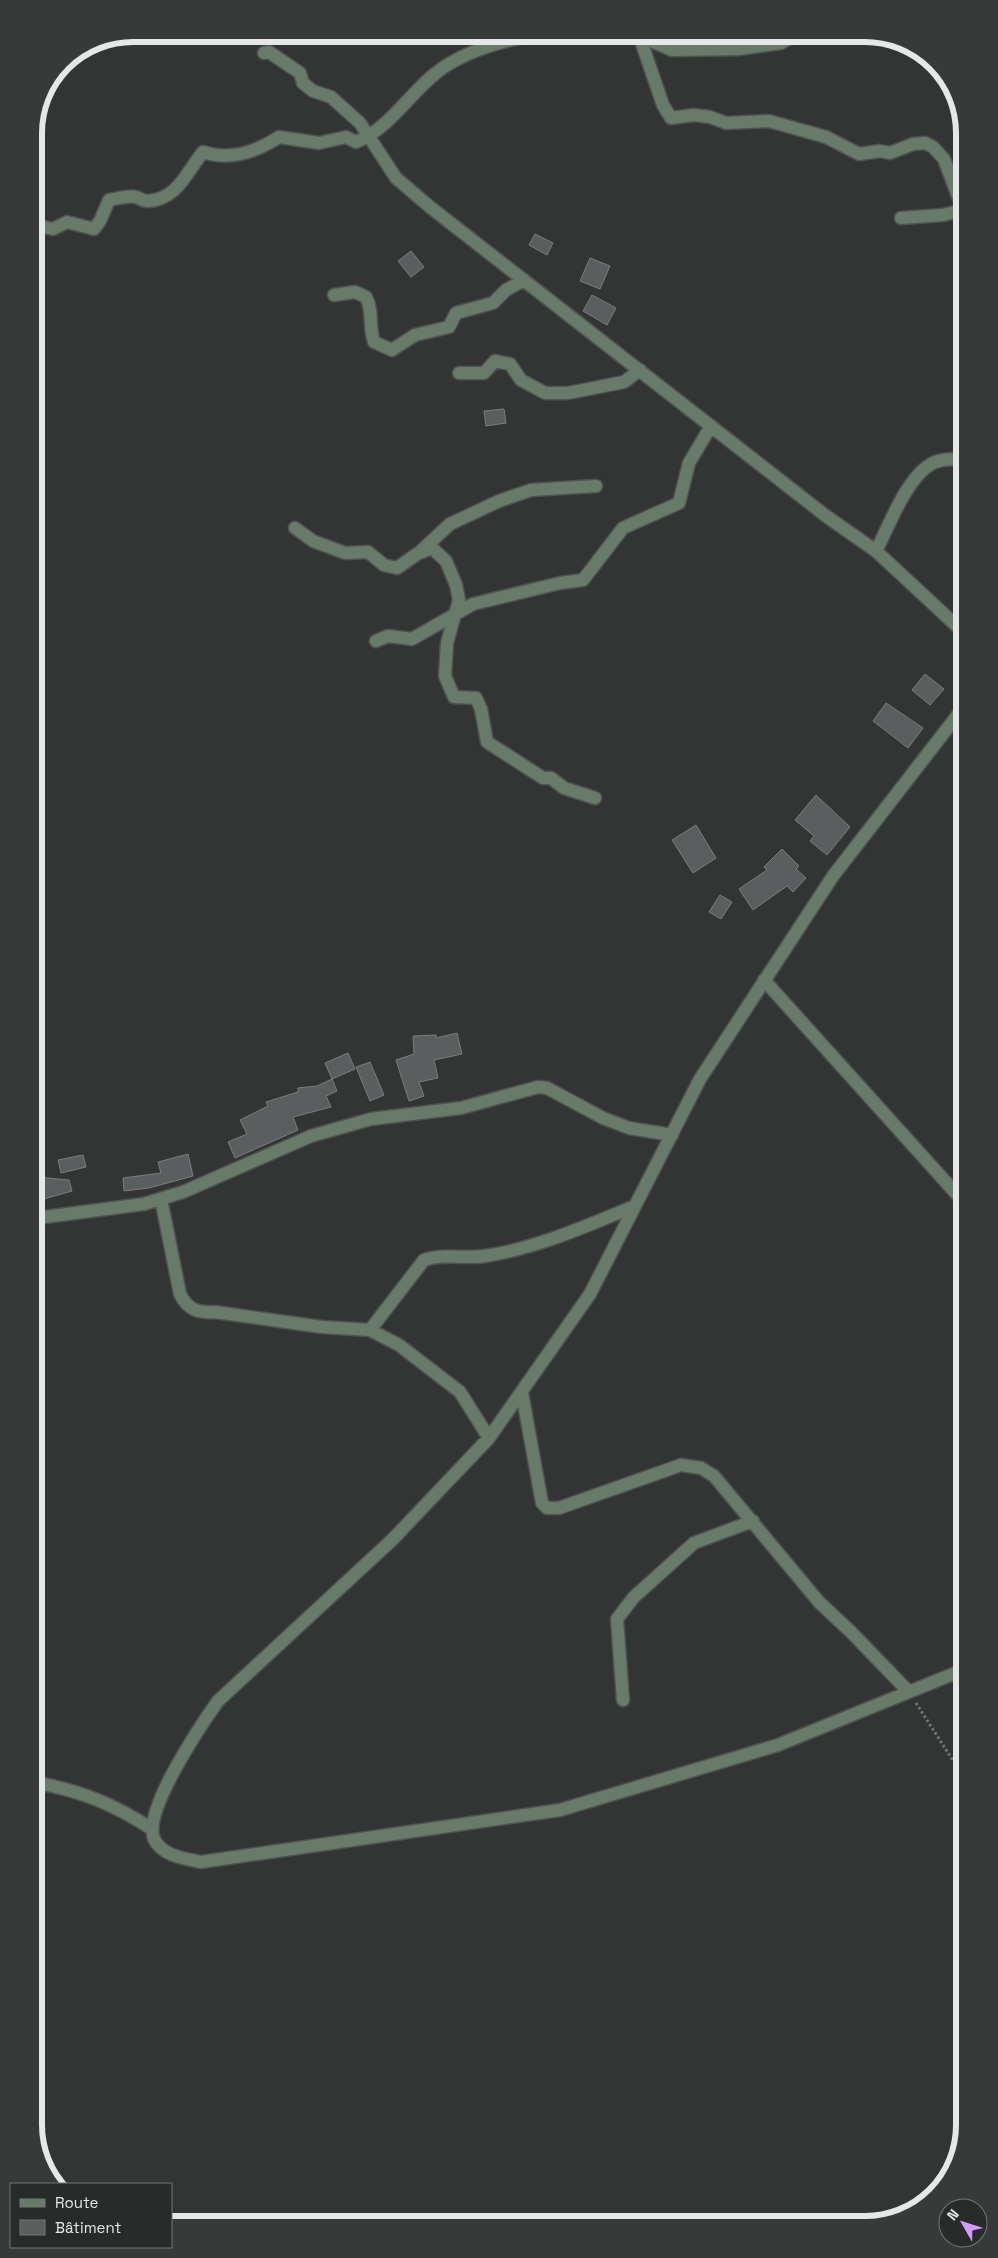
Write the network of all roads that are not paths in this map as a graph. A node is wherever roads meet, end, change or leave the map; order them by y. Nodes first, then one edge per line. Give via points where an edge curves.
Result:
1 (503, 43) edge
2 (639, 43) edge
3 (654, 43) edge
4 (776, 43) edge
5 (264, 53) dead end
6 (369, 137) junction
7 (956, 191) edge
8 (956, 211) edge
9 (901, 218) dead end
10 (43, 227) edge
11 (524, 280) junction
12 (334, 295) dead end
13 (640, 370) junction
14 (459, 373) dead end
15 (711, 426) junction
16 (956, 460) edge
17 (596, 486) dead end
18 (295, 528) dead end
19 (876, 551) junction
20 (417, 554) junction
21 (453, 614) junction
22 (956, 626) edge
23 (376, 640) dead end
24 (956, 717) edge
25 (595, 798) dead end
26 (764, 980) junction
27 (672, 1135) junction
28 (956, 1193) edge
29 (161, 1199) junction
30 (635, 1206) junction
31 (42, 1217) edge
32 (370, 1330) junction
33 (522, 1393) junction
34 (489, 1438) junction
35 (753, 1521) junction
36 (956, 1673) edge
37 (909, 1692) junction
38 (623, 1700) dead end
39 (42, 1784) edge
40 (152, 1829) junction

1 - 6 street via 463,57 436,73
2 - 7 street via 671,118 694,115 726,123 769,121 826,137 859,154 880,150 890,153 925,143 944,159
3 - 4 street via 672,50 738,49
5 - 6 street via 269,52 300,73 302,83 313,91 331,97 360,123
6 - 10 street via 356,142 346,137 320,143 279,138 260,150 220,157 204,152 178,189 162,200 144,202 135,196 108,200 94,229 67,222 53,229
6 - 11 street via 396,178
8 - 9 street
11 - 12 street via 506,290 493,303 456,314 449,328 414,335 392,350 374,342 369,328 372,309 366,296 355,292
11 - 13 street
13 - 14 street via 624,382 545,394 521,380 510,364 495,361 484,373
13 - 15 street
15 - 19 street
15 - 21 street via 689,463 679,503 623,528 583,580 473,604
16 - 19 street via 933,463 916,477
17 - 20 street via 531,490 499,501 450,524
18 - 20 street via 313,541 345,553 368,552 384,565 397,568
19 - 22 street
20 - 21 street via 432,548 446,561 458,600
21 - 23 street via 412,639 388,636
21 - 25 street via 447,642 446,676 454,697 476,698 487,742 543,778 551,778 564,788
24 - 26 street via 832,876
26 - 27 street via 700,1079
26 - 28 street
27 - 29 street via 630,1128 603,1118 547,1088 538,1087 461,1108 372,1119 311,1136
27 - 30 street
29 - 31 street
29 - 32 street via 180,1294 185,1304 194,1310
30 - 32 street via 556,1238 484,1256 424,1260
30 - 33 street via 590,1294
32 - 34 street via 399,1345 460,1392
33 - 34 street
33 - 35 street via 542,1503 547,1508 559,1508 681,1465 692,1465 714,1476
34 - 40 street via 393,1539 218,1701 195,1734 159,1801
35 - 37 street via 819,1602
35 - 38 street via 694,1543 634,1597 617,1619
36 - 37 street
37 - 40 street via 778,1744 560,1810 201,1862 166,1851 154,1839
39 - 40 street via 88,1795 120,1808

